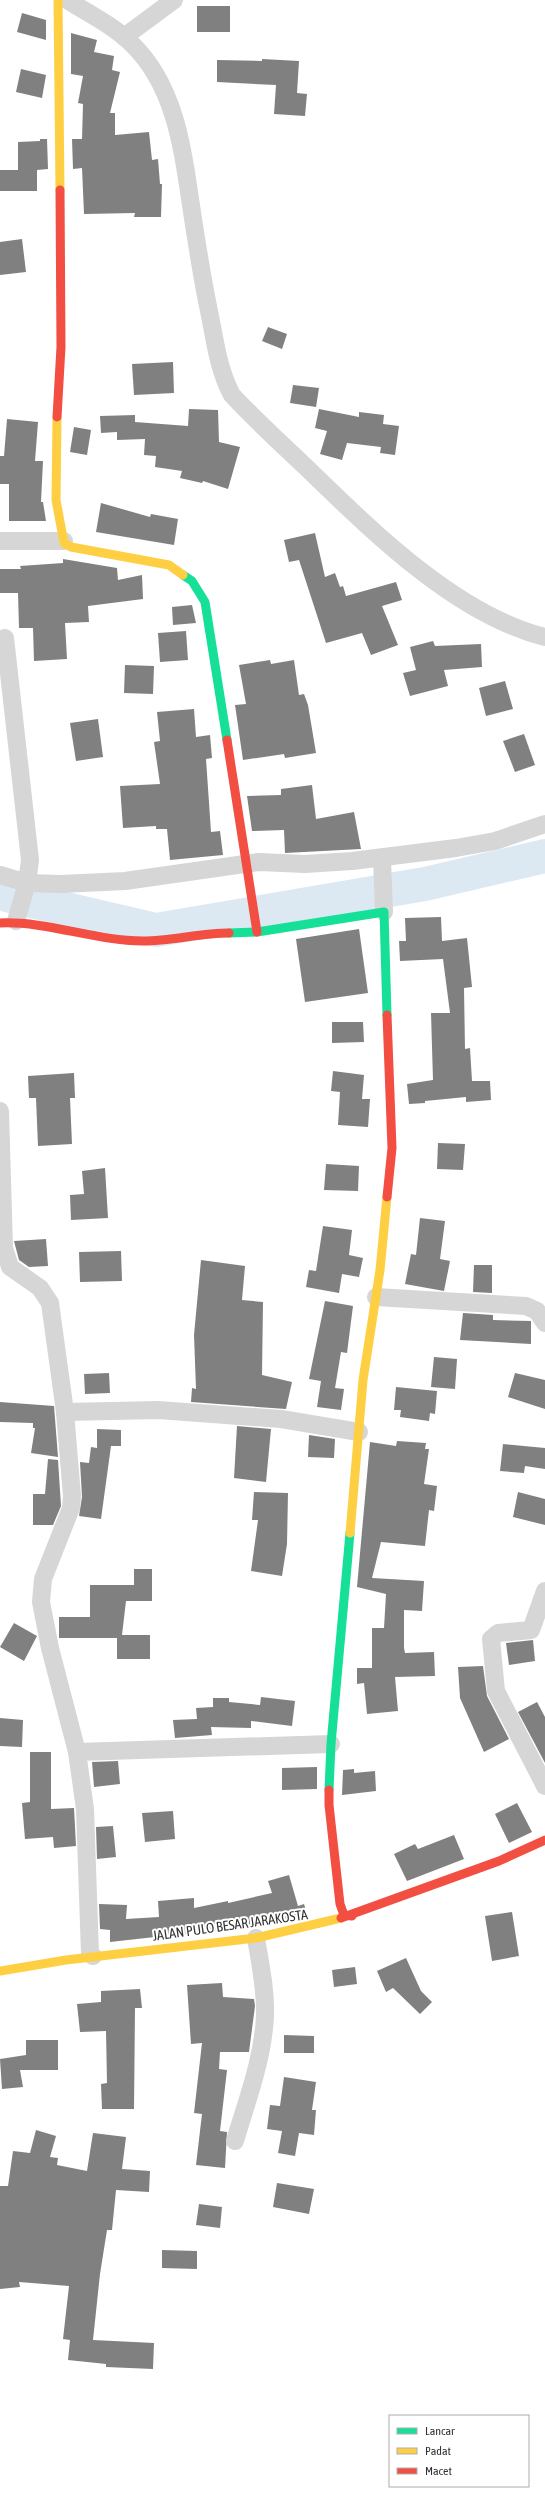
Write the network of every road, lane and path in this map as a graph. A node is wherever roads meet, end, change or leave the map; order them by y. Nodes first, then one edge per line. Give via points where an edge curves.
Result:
1 (58, 0) edge
2 (67, 0) edge
3 (174, 0) edge
4 (124, 37) junction
5 (0, 541) edge
6 (64, 541) junction
7 (545, 637) edge
8 (5, 638) dead end
9 (545, 824) edge
10 (382, 860) junction
11 (246, 862) junction
12 (0, 875) edge
13 (26, 887) junction
14 (383, 904) junction
15 (11, 918) edge
16 (257, 932) junction
17 (0, 1110) edge
18 (376, 1297) junction
19 (545, 1323) edge
20 (65, 1412) junction
21 (359, 1432) junction
22 (545, 1591) edge
23 (331, 1744) junction
24 (77, 1752) junction
25 (545, 1786) edge
26 (545, 1840) edge
27 (352, 1916) junction
28 (256, 1938) junction
29 (93, 1956) junction
30 (0, 1971) edge
31 (235, 2141) dead end

1 - 6 street via 61,348 56,490
2 - 4 street
3 - 4 street
4 - 7 street via 149,64 162,83 172,108 184,160 201,272 219,362 225,383 232,395 375,534 467,602 517,627
5 - 6 street
6 - 11 street via 76,548 169,565 185,575 200,593 205,602 214,648
8 - 13 street via 30,860
9 - 10 street via 495,841
10 - 11 street via 334,863
10 - 14 street
11 - 13 street via 125,881
11 - 16 street
12 - 13 street
13 - 15 street
14 - 16 street
14 - 18 street via 392,1148
15 - 16 street via 86,935 143,941 214,933
17 - 20 street via 4,1248 10,1267 40,1288 50,1303
18 - 19 street via 526,1306 537,1311
18 - 21 street
20 - 21 street via 158,1410 281,1419
20 - 24 street via 71,1508 43,1579 41,1602
21 - 23 street
22 - 25 street via 531,1630 498,1633 491,1639 496,1691
23 - 24 street
23 - 27 street via 329,1805 333,1855 340,1904 344,1915
24 - 29 street via 85,1809 90,1954
26 - 27 street, JALAN PULO BESAR JARAKOSTA via 499,1861
27 - 28 street, JALAN PULO BESAR JARAKOSTA
28 - 29 street, JALAN PULO BESAR JARAKOSTA
28 - 31 street via 265,2016 256,2070
29 - 30 street, JALAN PULO BESAR JARAKOSTA

